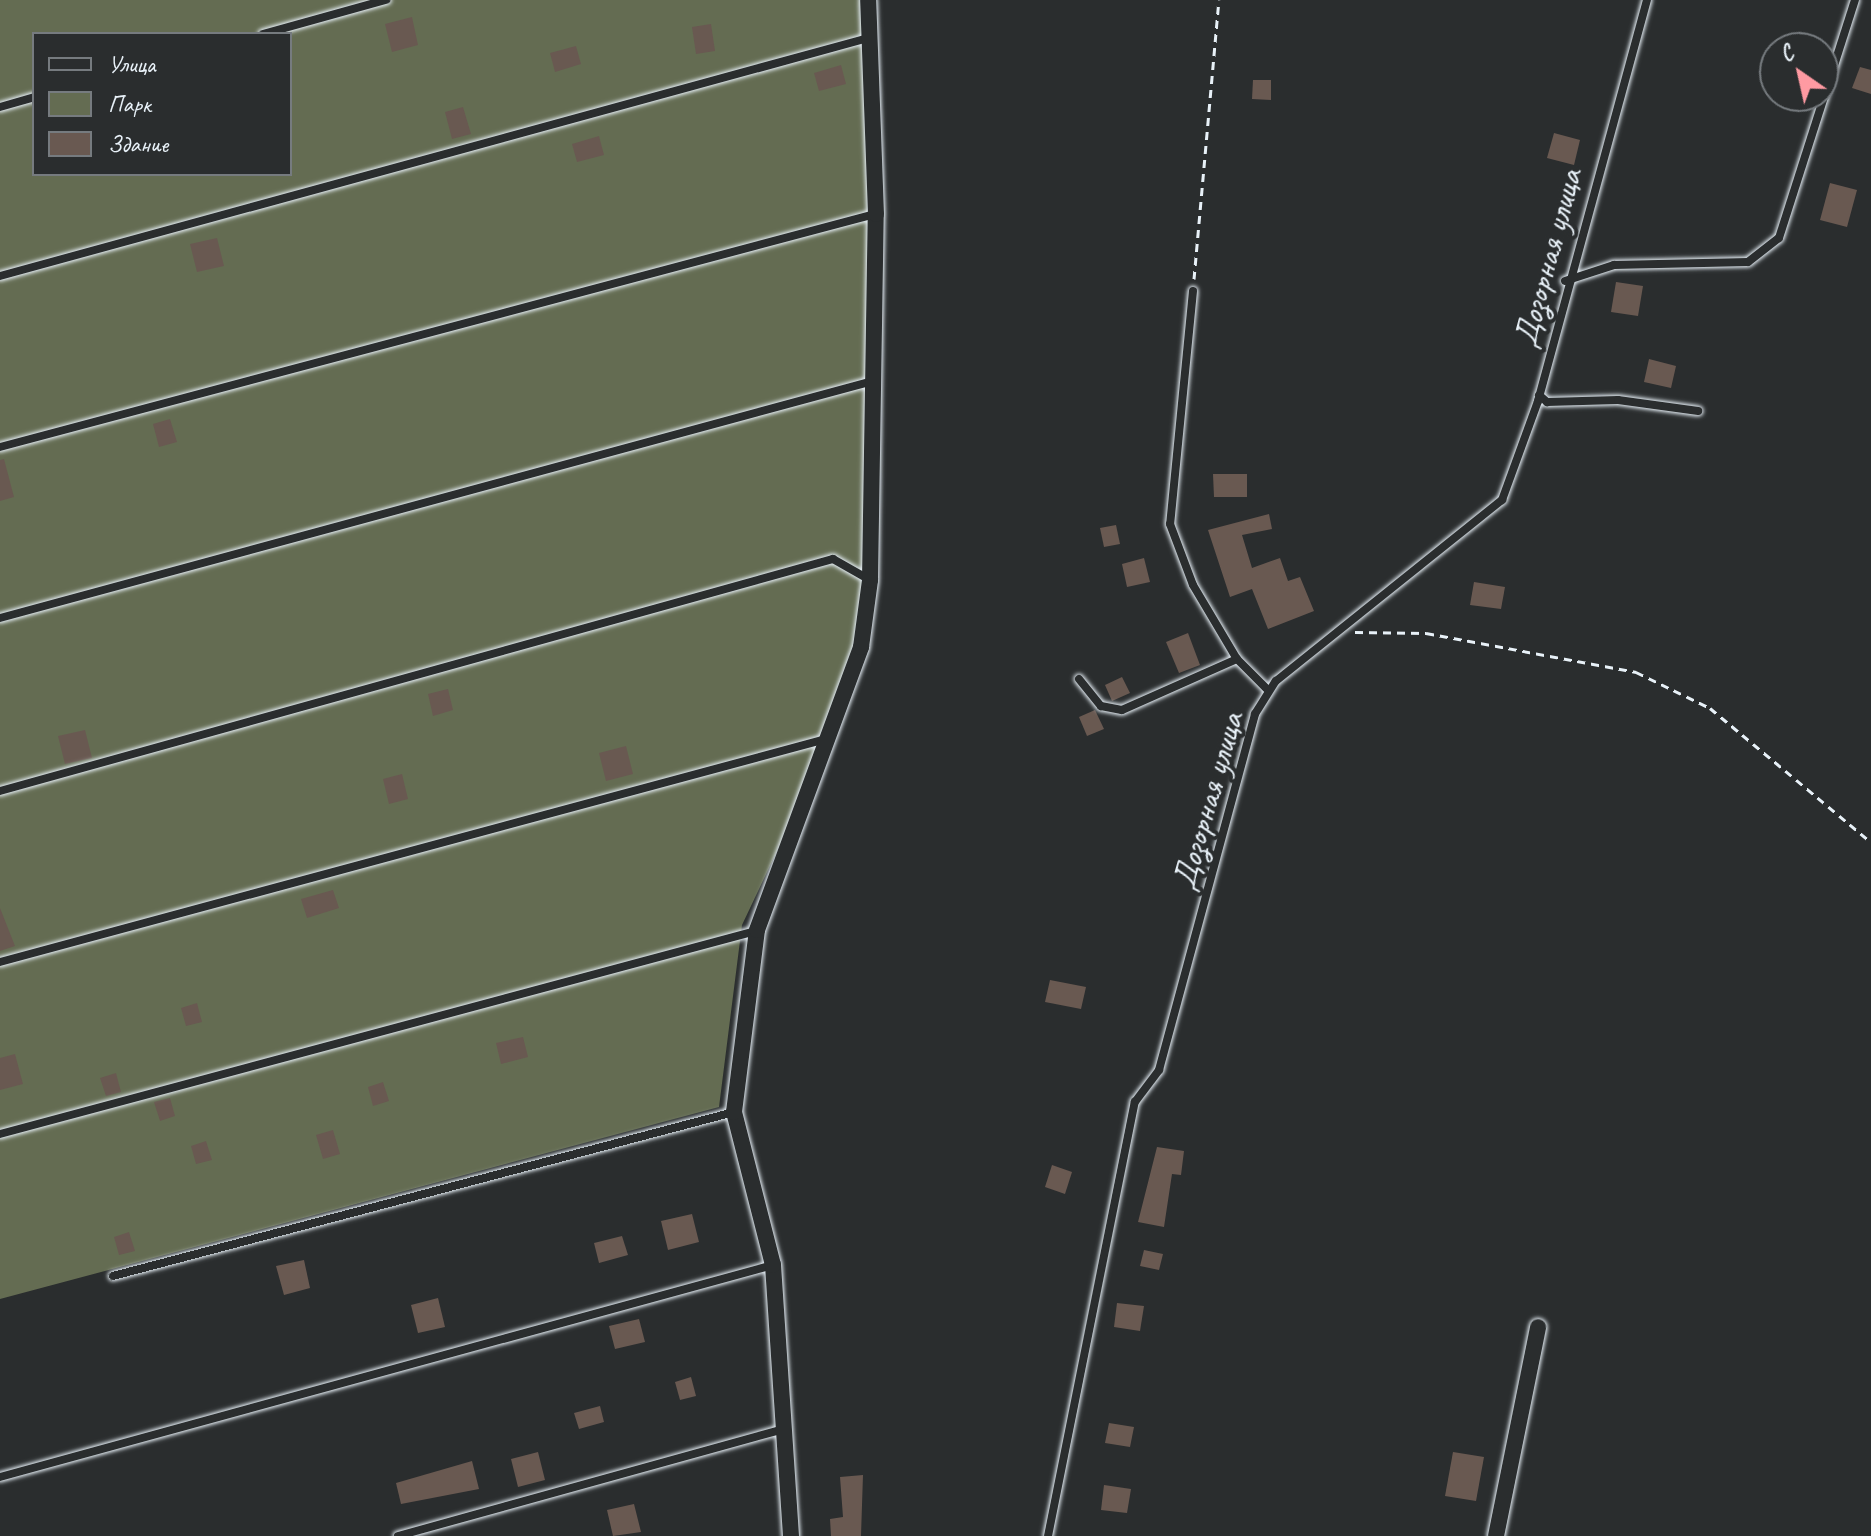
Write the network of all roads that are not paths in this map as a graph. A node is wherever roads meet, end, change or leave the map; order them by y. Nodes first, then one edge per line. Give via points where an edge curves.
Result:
1 (386, 0) edge
2 (868, 0) edge
3 (1647, 0) edge
4 (1855, 0) edge
5 (270, 32) edge
6 (873, 37) junction
7 (32, 98) edge
8 (0, 107) edge
9 (876, 214) junction
10 (0, 276) edge
11 (1566, 279) junction
12 (1193, 291) road end
13 (874, 381) junction
14 (1538, 401) junction
15 (1698, 411) dead end
16 (0, 447) edge
17 (870, 580) junction
18 (0, 618) edge
19 (1237, 659) junction
20 (1079, 679) dead end
21 (1269, 691) junction
22 (831, 737) junction
23 (0, 791) edge
24 (757, 930) junction
25 (0, 962) edge
26 (734, 1112) junction
27 (0, 1134) edge
28 (773, 1265) junction
29 (113, 1276) dead end
30 (1538, 1327) dead end
31 (786, 1429) junction
32 (0, 1477) edge
33 (398, 1536) edge
34 (791, 1536) edge
35 (1048, 1536) edge
36 (1496, 1536) edge

1 - 5 lane
2 - 6 street
3 - 11 lane, Дозорная улица
4 - 11 lane via 1779,238 1748,262 1614,265
6 - 9 street
6 - 10 lane
7 - 8 lane
9 - 13 street
9 - 16 lane
11 - 14 lane, Дозорная улица
12 - 19 lane via 1170,524 1193,585
13 - 17 street
13 - 18 lane
14 - 15 lane
14 - 21 lane, Дозорная улица via 1502,500
17 - 22 street via 861,647
17 - 23 lane via 833,559
19 - 20 lane via 1122,710 1101,706
19 - 21 lane
21 - 35 lane, Дозорная улица via 1255,714 1159,1070 1135,1102
22 - 24 street
22 - 25 lane
24 - 26 street
24 - 27 lane
26 - 28 street
26 - 29 lane
28 - 31 street
28 - 32 lane
30 - 36 street
31 - 33 lane
31 - 34 street

